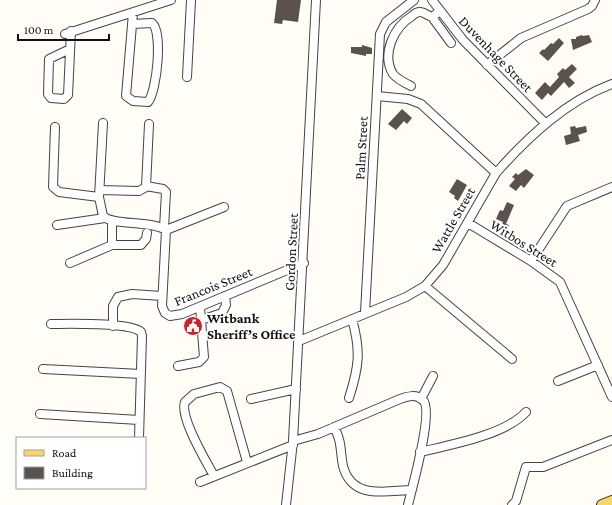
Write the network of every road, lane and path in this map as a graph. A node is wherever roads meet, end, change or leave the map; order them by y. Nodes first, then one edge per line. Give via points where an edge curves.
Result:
1 (171, 0) edge
2 (191, 0) edge
3 (316, 0) edge
4 (414, 0) edge
5 (432, 0) edge
6 (595, 0) edge
7 (440, 11) junction
8 (133, 13) junction
9 (432, 17) junction
10 (132, 24) junction
11 (451, 43) dead end
12 (70, 49) junction
13 (487, 65) junction
14 (187, 77) dead end
15 (612, 84) edge
16 (411, 86) dead end
17 (377, 96) junction
18 (103, 123) dead end
19 (149, 124) dead end
20 (546, 124) junction
21 (55, 127) dead end
22 (496, 173) junction
23 (146, 186) junction
24 (612, 187) edge
25 (99, 194) junction
26 (224, 207) dead end
27 (109, 220) junction
28 (468, 223) junction
29 (57, 225) dead end
30 (165, 229) junction
31 (147, 233) dead end
32 (112, 245) junction
33 (531, 261) junction
34 (70, 263) dead end
35 (304, 263) junction
36 (425, 286) junction
37 (162, 296) junction
38 (225, 296) junction
39 (200, 307) junction
40 (365, 313) junction
41 (352, 319) junction
42 (201, 320) junction
43 (50, 324) dead end
44 (113, 326) junction
45 (299, 341) junction
46 (512, 360) dead end
47 (598, 365) junction
48 (178, 366) dead end
49 (43, 370) dead end
50 (141, 374) junction
51 (433, 376) dead end
52 (558, 381) dead end
53 (296, 390) junction
54 (612, 397) edge
55 (349, 398) dead end
56 (421, 398) junction
57 (251, 399) dead end
58 (526, 412) dead end
59 (40, 414) dead end
60 (139, 420) junction
61 (334, 427) junction
62 (139, 437) edge
63 (612, 440) edge
64 (293, 443) junction
65 (420, 452) junction
66 (247, 462) junction
67 (214, 476) junction
68 (200, 482) dead end
69 (411, 490) junction
70 (612, 501) edge
71 (286, 505) edge
72 (408, 505) edge
73 (512, 505) edge
74 (602, 505) edge

1 - 8 street
2 - 14 street
3 - 35 street, Gordon Street
4 - 17 street, Palm Street via 382,28
5 - 7 street, Duvenhage Street
6 - 13 street via 588,9 521,38
7 - 9 street
7 - 13 street, Duvenhage Street
8 - 10 street
8 - 12 street via 68,33
9 - 11 street
9 - 16 street via 422,12 416,13 398,28 391,41 392,72
10 - 10 street via 126,96 134,101 148,102 156,80 156,28 152,23
12 - 12 street via 68,95 64,99 51,98 48,94 49,59
13 - 20 street, Duvenhage Street
15 - 20 street, Wattle Street via 576,101
17 - 22 street via 408,99 421,104
17 - 40 street, Palm Street
18 - 25 street
19 - 23 street
20 - 22 street, Wattle Street
21 - 25 street via 53,188 59,192
22 - 28 street, Wattle Street
23 - 25 street via 139,191
23 - 30 street, Francois Street via 163,189 166,192
24 - 33 street via 566,206
25 - 27 street via 101,210
26 - 30 street
27 - 29 street
27 - 30 street via 149,223
27 - 32 street
28 - 33 street, Witbos Street
28 - 36 street, Wattle Street via 443,265
30 - 37 street, Francois Street
31 - 32 street via 141,245
32 - 34 street
33 - 47 street, Witbos Street via 563,286
35 - 38 street, Francois Street
35 - 45 street, Gordon Street
36 - 40 street, Wattle Street via 406,297
36 - 46 street
37 - 39 street, Francois Street via 164,310 170,316
37 - 44 street via 132,294 118,297 113,306
38 - 39 street, Francois Street
38 - 42 street via 226,305 222,313
39 - 42 street
40 - 41 street, Wattle Street
41 - 45 street, Wattle Street
41 - 55 street via 358,339 359,364
42 - 48 street via 205,354 203,359
43 - 44 street
44 - 50 street via 134,328 141,332
45 - 53 street, Gordon Street
47 - 52 street
47 - 54 street, Witbos Street
49 - 50 street
50 - 60 street
51 - 56 street
53 - 57 street
53 - 64 street, Gordon Street
56 - 61 street via 400,398
56 - 65 street via 427,409
58 - 65 street via 513,424
59 - 60 street
60 - 62 street
61 - 64 street
61 - 69 street via 342,445 344,467 360,489 379,492
63 - 73 street via 543,467 526,467 516,501
64 - 66 street
64 - 71 street, Gordon Street
65 - 69 street
66 - 67 street
66 - 67 street via 227,391 220,387 194,394 185,402 184,413
67 - 68 street
69 - 72 street
70 - 74 main road

